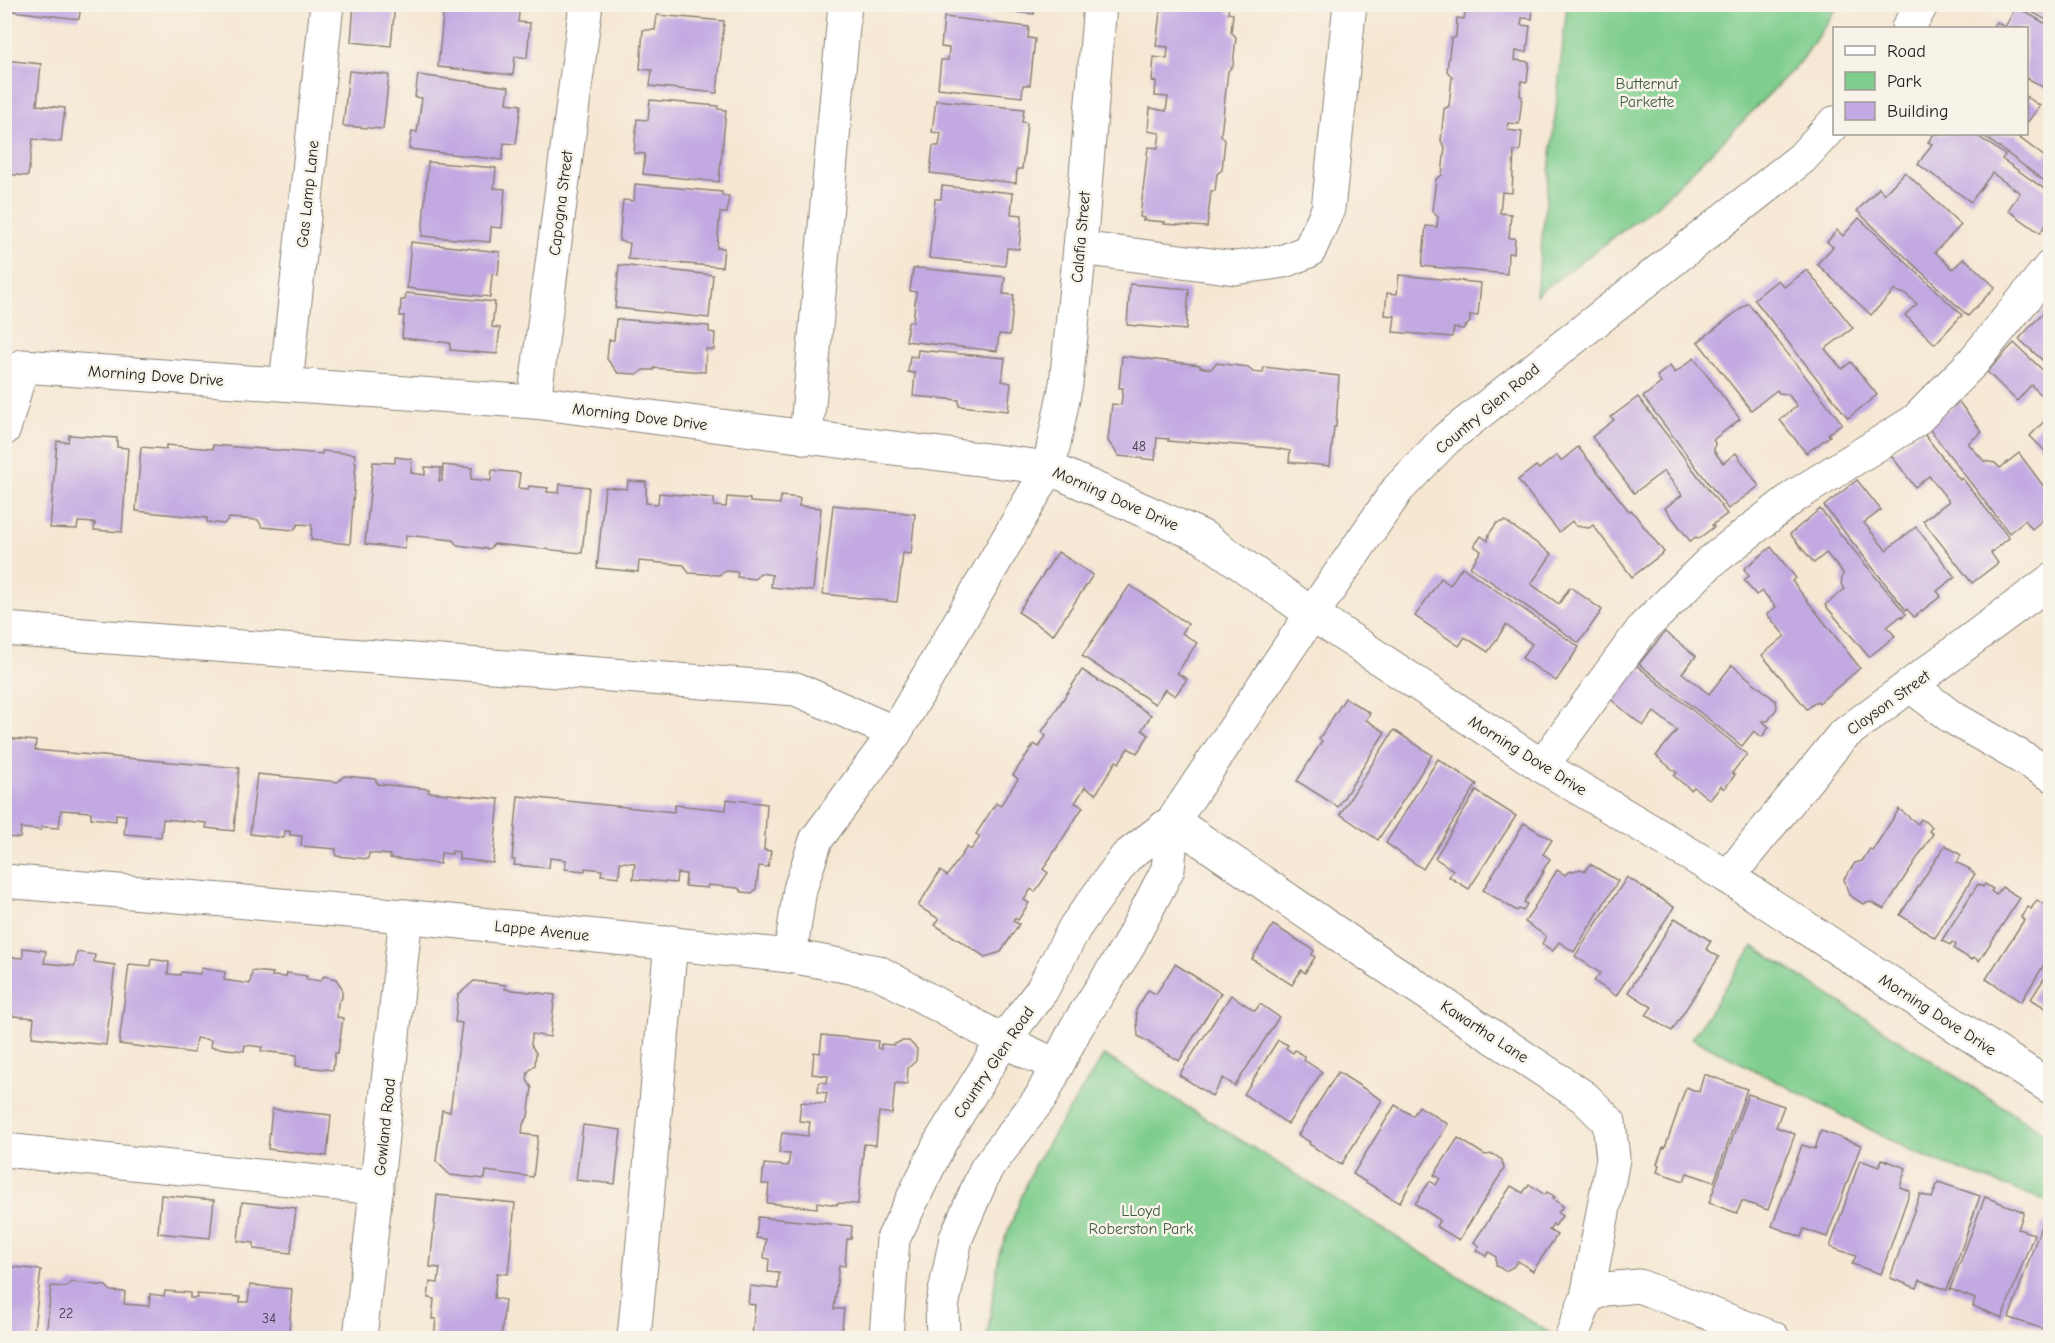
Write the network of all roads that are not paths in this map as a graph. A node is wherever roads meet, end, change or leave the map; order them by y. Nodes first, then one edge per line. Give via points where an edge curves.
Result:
1 (327, 4) edge
2 (586, 4) edge
3 (844, 4) edge
4 (1100, 4) edge
5 (1350, 4) edge
6 (1922, 4) edge
7 (1909, 27) edge
8 (1833, 124) edge
9 (1080, 248) junction
10 (2050, 267) edge
11 (286, 384) junction
12 (534, 402) junction
13 (4, 429) edge
14 (806, 438) junction
15 (1048, 468) junction
16 (2050, 581) edge
17 (1312, 614) junction
18 (4, 629) edge
19 (1911, 686) junction
20 (895, 733) junction
21 (1542, 766) junction
22 (2050, 774) edge
23 (1173, 821) junction
24 (1728, 877) junction
25 (4, 881) edge
26 (406, 916) junction
27 (671, 942) junction
28 (790, 956) junction
29 (1003, 1041) junction
30 (1056, 1065) junction
31 (2050, 1087) edge
32 (4, 1150) edge
33 (377, 1188) junction
34 (1587, 1297) junction
35 (360, 1338) edge
36 (634, 1338) edge
37 (886, 1338) edge
38 (943, 1338) edge
39 (1571, 1338) edge
40 (1773, 1338) edge

1 - 11 street, Gas Lamp Lane
2 - 12 street, Capogna Street
3 - 14 street
4 - 9 street, Calafia Street
5 - 9 street via 1328,209 1309,251 1284,261 1235,268
6 - 7 street
8 - 17 street, Country Glen Road via 1802,158 1446,439 1398,489
9 - 15 street, Calafia Street via 1066,384
10 - 21 street via 1973,362 1915,422 1795,496 1709,563 1644,627
11 - 12 street, Morning Dove Drive
11 - 13 street, Morning Dove Drive via 22,366
12 - 14 street, Morning Dove Drive
14 - 15 street, Morning Dove Drive
15 - 17 street, Morning Dove Drive via 1203,537
15 - 20 street, Calafia Street
16 - 19 street, Clayson Street
17 - 21 street, Morning Dove Drive
17 - 23 street, Country Glen Road
18 - 20 street via 796,689
19 - 22 street via 1950,716
19 - 24 street, Clayson Street via 1842,736
20 - 28 street, Calafia Street via 816,840 800,889
21 - 24 street, Morning Dove Drive
23 - 29 street, Country Glen Road via 1126,857 1075,927 1042,990
23 - 30 street, Country Glen Road via 1168,869 1126,950
23 - 34 street, Kawartha Lane via 1584,1096 1609,1122 1613,1159
24 - 31 street, Morning Dove Drive
25 - 26 street, Lappe Avenue
26 - 27 street, Lappe Avenue
26 - 33 street, Gowland Road
27 - 28 street, Lappe Avenue
27 - 36 street
28 - 29 street, Lappe Avenue via 878,972
29 - 30 street, Lappe Avenue
29 - 37 street, Country Glen Road via 941,1141 893,1239
30 - 38 street, Country Glen Road via 1041,1097 986,1169 956,1238 942,1306
32 - 33 street
33 - 35 street, Gowland Road
34 - 39 street, Kawartha Lane
34 - 40 street via 1605,1289 1639,1286

